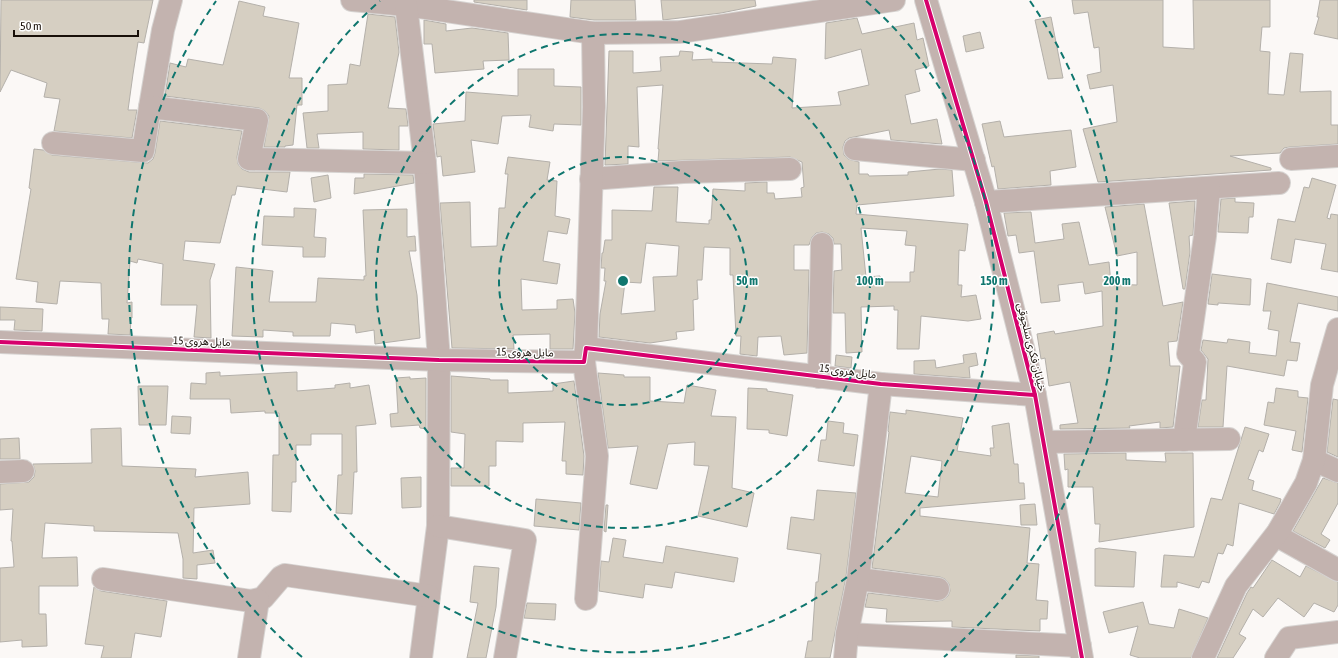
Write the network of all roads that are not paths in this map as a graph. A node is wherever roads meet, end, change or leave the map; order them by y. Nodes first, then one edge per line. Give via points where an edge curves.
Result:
1 (171, 0) edge
2 (352, 0) edge
3 (894, 0) edge
4 (926, 0) edge
5 (406, 5) junction
6 (593, 32) junction
7 (150, 107) junction
8 (53, 143) dead end
9 (855, 149) dead end
10 (1338, 156) edge
11 (1291, 159) dead end
12 (974, 160) junction
13 (425, 163) junction
14 (790, 169) dead end
15 (591, 179) junction
16 (1279, 183) dead end
17 (1209, 188) junction
18 (986, 202) junction
19 (822, 244) dead end
20 (1338, 329) edge
21 (0, 342) edge
22 (585, 355) junction
23 (439, 360) junction
24 (819, 377) junction
25 (881, 384) junction
26 (1330, 387) edge
27 (1035, 395) junction
28 (1229, 439) dead end
29 (1184, 440) junction
30 (1045, 442) junction
31 (1314, 460) junction
32 (23, 471) dead end
33 (1338, 471) edge
34 (0, 472) edge
35 (438, 526) junction
36 (1278, 532) junction
37 (1338, 570) edge
38 (103, 579) dead end
39 (858, 579) junction
40 (938, 588) dead end
41 (429, 596) junction
42 (586, 599) dead end
43 (258, 600) junction
44 (1338, 632) edge
45 (847, 634) junction
46 (1081, 652) edge
47 (249, 658) edge
48 (421, 658) edge
49 (505, 658) edge
50 (845, 658) edge
51 (1203, 658) edge
52 (1276, 658) edge

1 - 7 street via 163,30
2 - 5 street
3 - 6 street via 680,32
4 - 12 street, خیابان فکری سلجوقی
5 - 6 street
5 - 13 street
6 - 15 street via 594,107
7 - 8 street via 143,152
7 - 13 street via 257,120 249,159
9 - 12 street
10 - 11 street
12 - 18 street, خیابان فکری سلجوقی
13 - 23 street
14 - 15 street via 683,172
15 - 22 street
16 - 17 street
17 - 18 street
17 - 29 street via 1205,236 1188,354 1195,362
18 - 27 street, خیابان فکری سلجوقی
19 - 24 street
20 - 26 street
21 - 23 street, مایل هروی 15
22 - 23 street, مایل هروی 15
22 - 24 street, مایل هروی 15
22 - 42 street via 597,456
23 - 35 street
24 - 25 street, مایل هروی 15
25 - 27 street, مایل هروی 15
25 - 39 street
26 - 31 street
27 - 30 street, خیابان فکری سلجوقی
28 - 29 street
29 - 30 street
30 - 46 street, خیابان فکری سلجوقی
31 - 33 street
31 - 36 street via 1306,483
32 - 34 street
35 - 41 street
35 - 49 street via 525,540
36 - 37 street via 1281,538
36 - 51 street via 1236,586
38 - 43 street
39 - 40 street
39 - 45 street
41 - 43 street via 285,575
41 - 48 street
43 - 47 street
44 - 52 street via 1289,638
45 - 46 street
45 - 50 street

